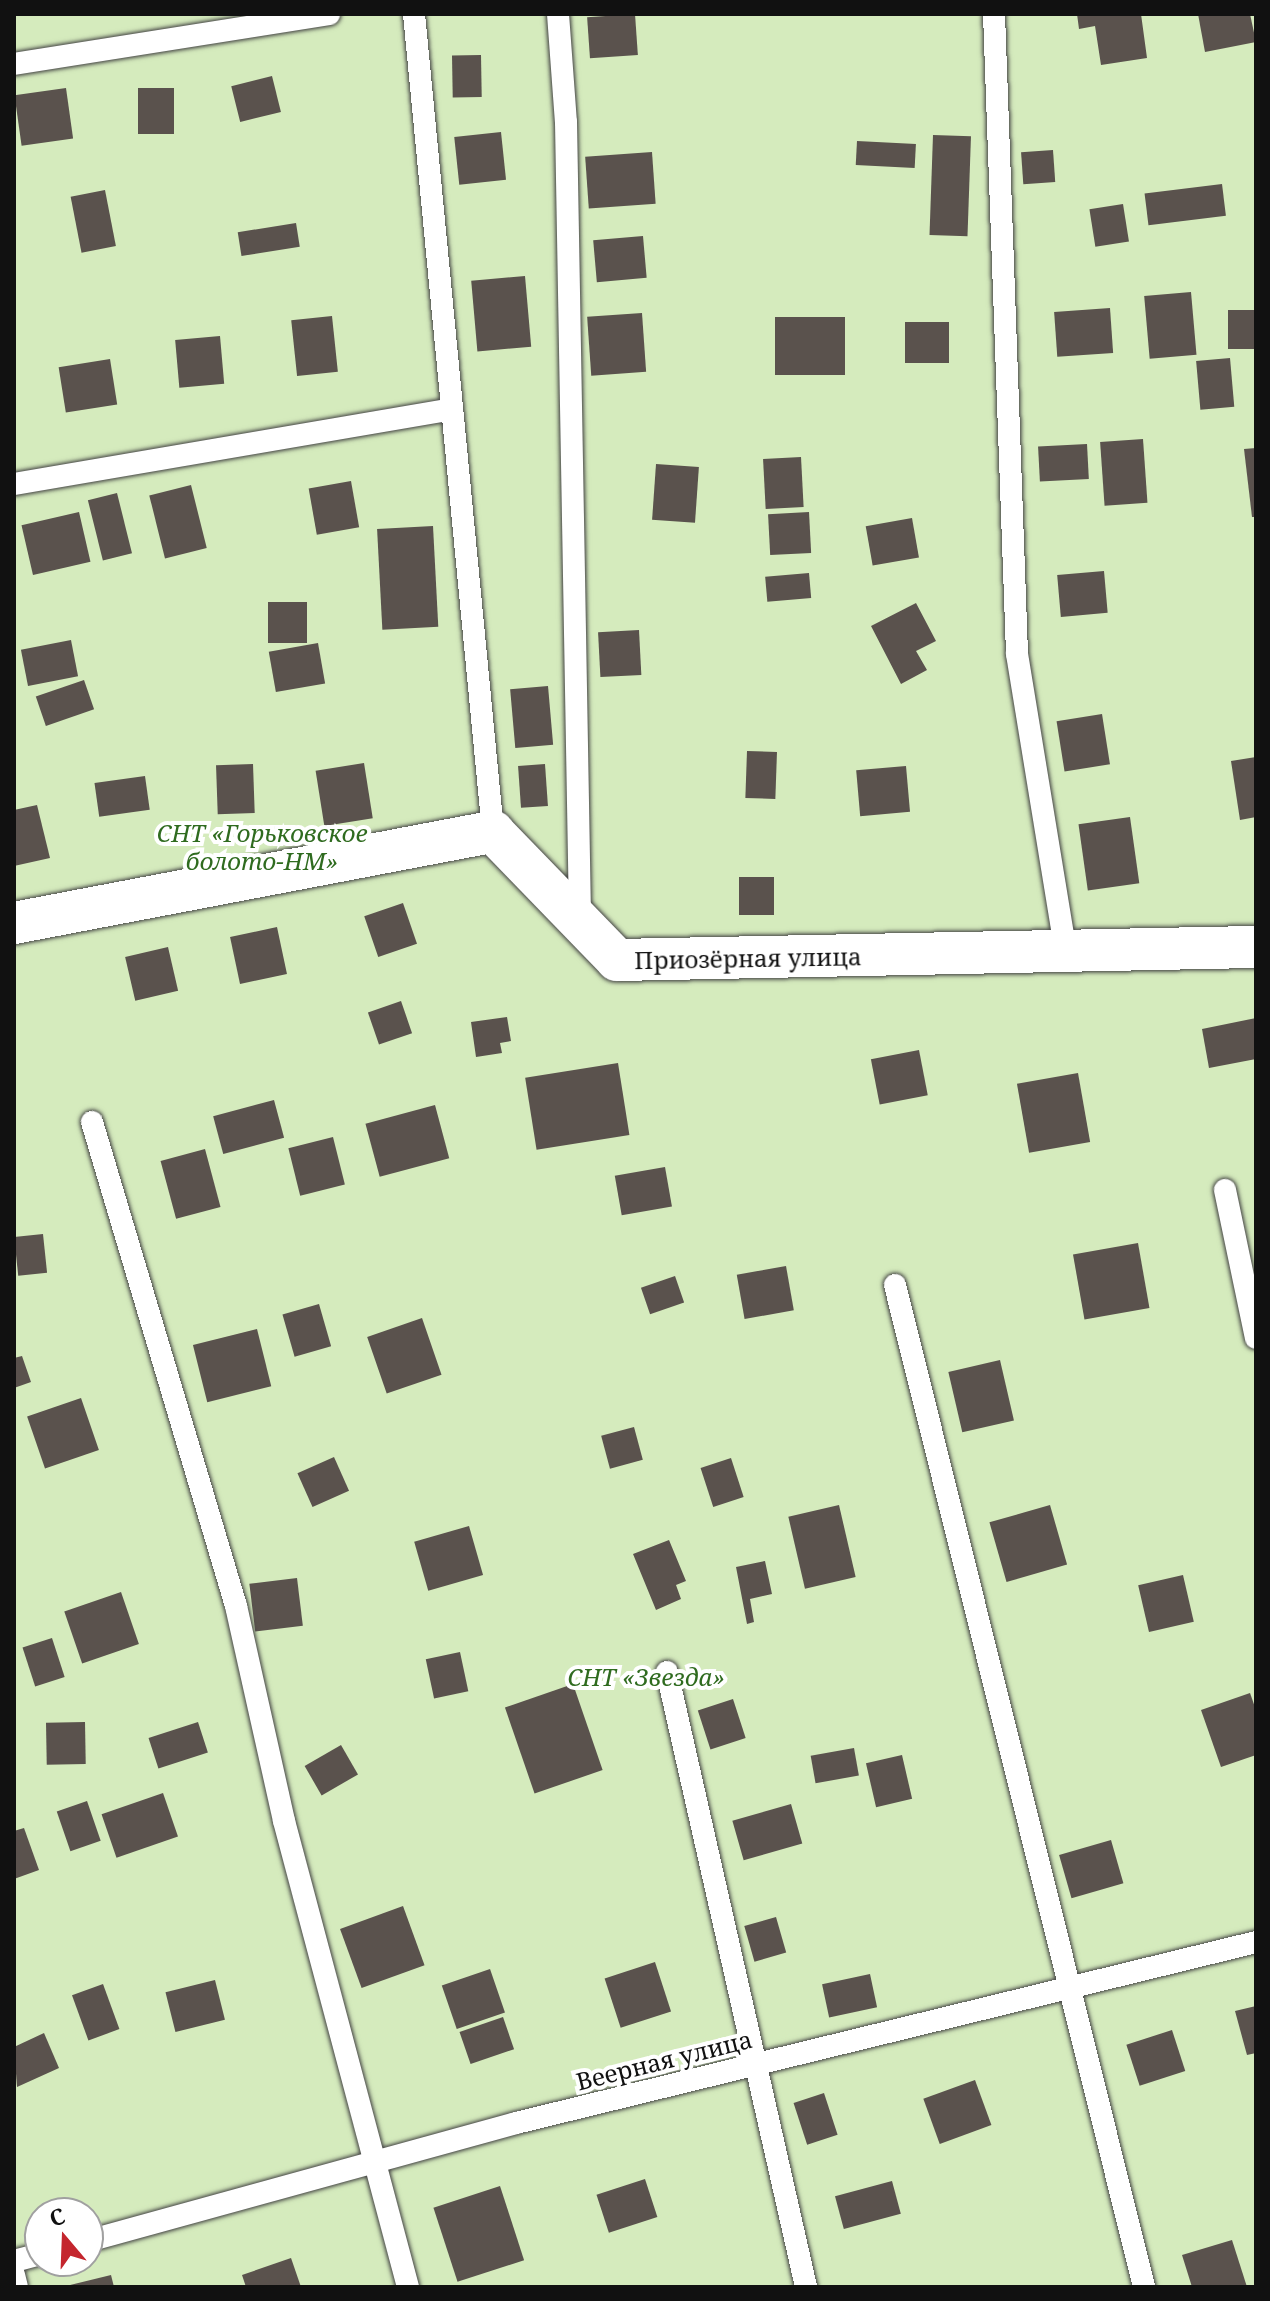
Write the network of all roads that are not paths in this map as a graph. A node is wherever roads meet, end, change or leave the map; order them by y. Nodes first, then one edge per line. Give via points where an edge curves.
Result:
1 (329, 14) edge
2 (414, 14) edge
3 (558, 14) edge
4 (994, 14) edge
5 (14, 64) edge
6 (452, 409) junction
7 (14, 484) edge
8 (493, 832) junction
9 (580, 922) junction
10 (14, 923) edge
11 (1256, 947) edge
12 (1066, 952) junction
13 (92, 1122) dead end
14 (1225, 1190) dead end
15 (895, 1285) dead end
16 (1256, 1338) edge
17 (667, 1672) dead end
18 (1256, 1942) edge
19 (1073, 1987) junction
20 (755, 2065) junction
21 (377, 2162) junction
22 (104, 2237) edge
23 (14, 2275) edge
24 (17, 2287) edge
25 (408, 2287) edge
26 (806, 2287) edge
27 (1144, 2287) edge

1 - 5 lane
2 - 6 lane
3 - 9 lane via 566,138
4 - 12 lane via 1017,654
6 - 7 lane
6 - 8 lane
8 - 9 street, Приозёрная улица
8 - 10 street
9 - 12 street, Приозёрная улица via 617,960
11 - 12 street, Приозёрная улица
13 - 21 lane via 236,1606 284,1821
14 - 16 lane
15 - 19 lane
17 - 20 lane
18 - 19 lane, Веерная улица
19 - 20 lane, Веерная улица
19 - 27 lane
20 - 21 lane, Веерная улица
20 - 26 lane
21 - 22 lane, Веерная улица
21 - 25 lane
23 - 24 lane

